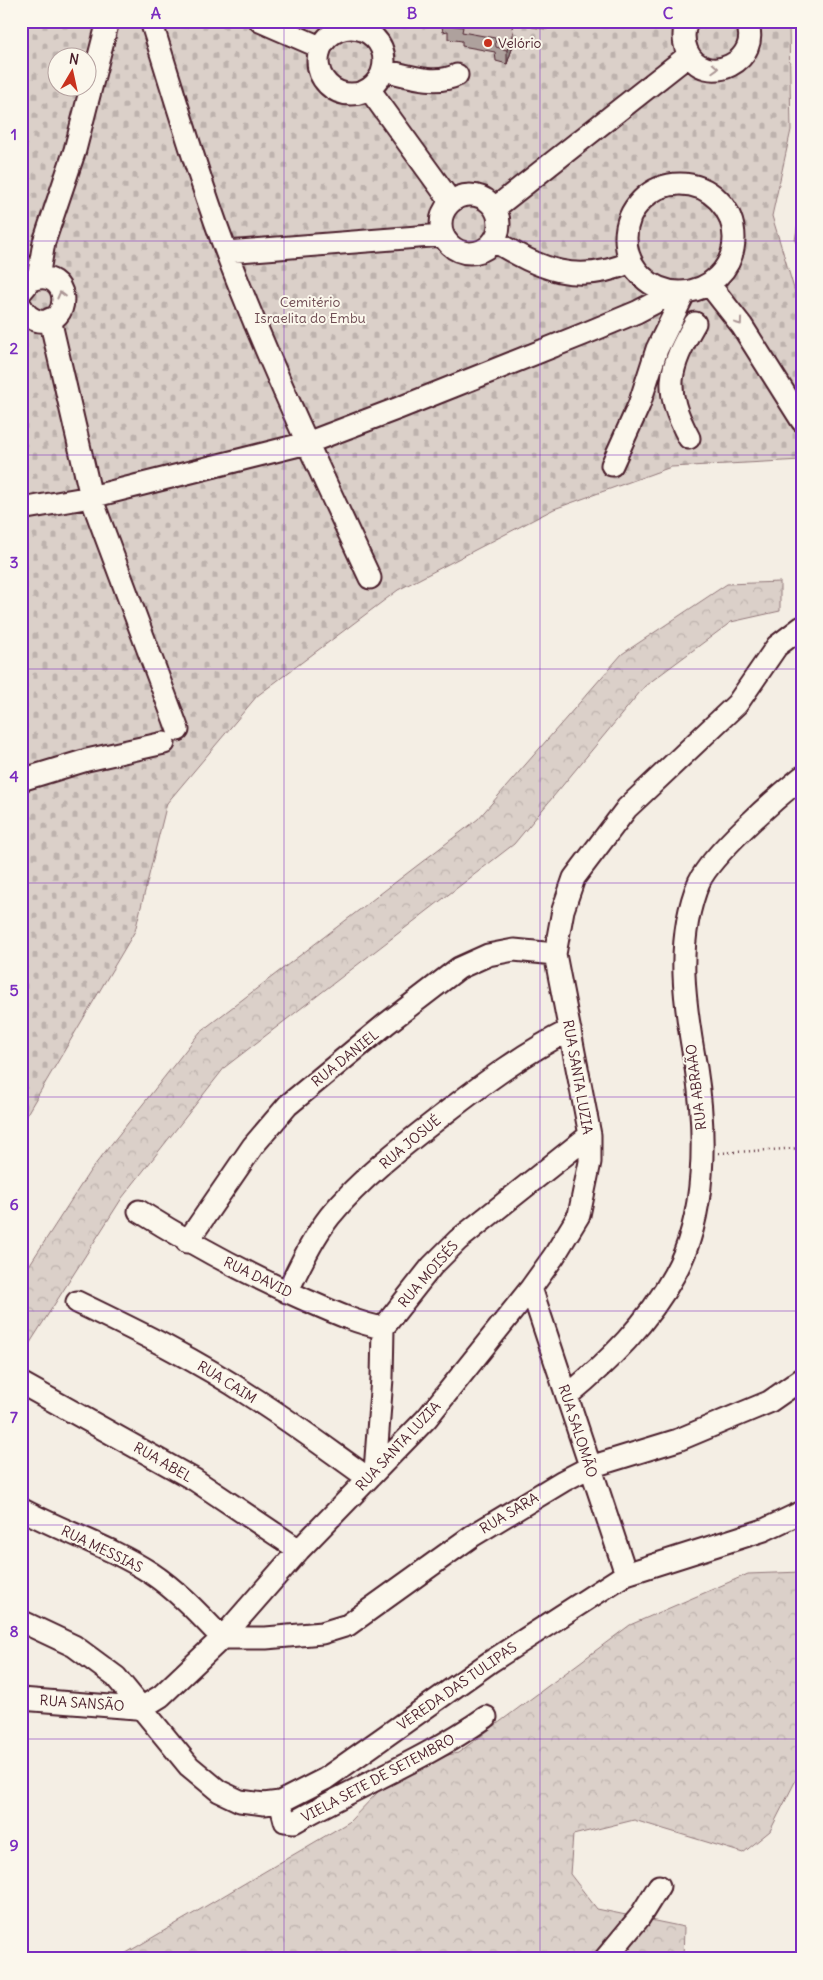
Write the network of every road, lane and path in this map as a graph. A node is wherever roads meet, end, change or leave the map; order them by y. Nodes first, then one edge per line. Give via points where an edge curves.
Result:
1 (108, 21) edge
2 (151, 21) edge
3 (260, 21) edge
4 (688, 21) edge
5 (749, 23) edge
6 (338, 25) edge
7 (320, 47) junction
8 (689, 55) junction
9 (383, 70) junction
10 (457, 75) dead end
11 (369, 89) junction
12 (451, 202) junction
13 (495, 208) junction
14 (443, 235) junction
15 (494, 241) junction
16 (227, 252) junction
17 (631, 262) junction
18 (38, 278) junction
19 (709, 284) junction
20 (21, 292) edge
21 (680, 292) junction
22 (21, 306) edge
23 (50, 319) junction
24 (694, 323) dead end
25 (802, 421) edge
26 (689, 438) dead end
27 (307, 443) junction
28 (612, 464) dead end
29 (91, 496) junction
30 (21, 509) edge
31 (370, 578) dead end
32 (802, 627) edge
33 (802, 777) edge
34 (21, 780) edge
35 (555, 954) junction
36 (570, 1030) junction
37 (590, 1135) junction
38 (802, 1148) edge
39 (703, 1154) junction
40 (139, 1211) dead end
41 (187, 1242) junction
42 (531, 1288) junction
43 (287, 1292) junction
44 (77, 1302) dead end
45 (384, 1328) junction
46 (802, 1379) edge
47 (21, 1383) edge
48 (567, 1396) junction
49 (590, 1467) junction
50 (371, 1475) junction
51 (21, 1509) edge
52 (802, 1512) edge
53 (299, 1550) junction
54 (626, 1574) junction
55 (21, 1620) edge
56 (222, 1638) junction
57 (21, 1699) edge
58 (143, 1707) junction
59 (486, 1717) dead end
60 (280, 1802) junction
61 (660, 1886) dead end
62 (604, 1959) edge

1 - 18 street via 75,150 44,242
2 - 16 street
3 - 7 street
4 - 8 street via 684,36
8 -> 5 street via 710,69 734,65 748,49
6 - 7 street
6 - 9 street via 360,29 374,37 382,50
7 - 11 street via 318,68 329,86 349,94
8 - 13 street
9 - 10 street via 432,80
9 - 11 street
11 - 12 street
12 - 13 street via 469,194 488,201
12 - 14 street via 441,217
13 - 15 street via 499,224
14 - 15 street via 462,252 480,251
14 - 16 street
15 - 17 street via 538,266 564,273 592,274
16 - 27 street
17 - 19 street via 625,244 626,226 633,209 645,195 661,186 678,183 696,185 713,194 733,223 735,240 731,257
17 - 21 street via 657,287
18 - 20 street via 26,284
23 -> 18 street via 61,310 64,297 58,284
19 - 21 street
19 -> 25 street via 742,326
21 - 27 street via 584,334
21 - 28 street via 639,406
22 - 23 street via 29,317
23 - 29 street
24 - 26 street via 675,361 672,375 676,413
27 - 29 street
27 - 31 street
29 - 30 street
29 - 34 street via 171,737
32 - 35 street, RUA SANTA LUZIA via 777,646 737,704 627,808 598,844 574,878 563,910
33 - 39 street, RUA ABRAÃO via 713,862 700,880 690,909 683,963 684,988
35 - 36 street, RUA SANTA LUZIA
35 - 41 street, RUA DANIEL via 514,950 488,955 459,968 421,997 288,1105 253,1146
36 - 37 street, RUA SANTA LUZIA
36 - 43 street, RUA JOSUÉ via 499,1072 408,1142 358,1186 330,1216
37 - 42 street, RUA SANTA LUZIA via 590,1162 579,1215
37 - 45 street, RUA MOISÉS via 458,1240 427,1272
38 - 39 path
39 - 48 street, RUA ABRAÃO via 695,1216 675,1274 616,1353
40 - 41 street, RUA DAVID
41 - 43 street, RUA DAVID
42 - 48 street, RUA SALOMÃO
42 - 50 street, RUA SANTA LUZIA via 427,1418
43 - 45 street, RUA DAVID via 365,1325
44 - 50 street, RUA CAIM via 206,1368
45 - 50 street
46 - 49 street, RUA SARA via 769,1402 678,1440
47 - 53 street, RUA ABEL via 196,1480
48 - 49 street, RUA SALOMÃO
49 - 54 street, RUA SALOMÃO
49 - 56 street, RUA SARA via 472,1536 348,1625 322,1632 266,1638
50 - 53 street, RUA SANTA LUZIA
51 - 56 street, RUA MESSIAS via 110,1550 152,1574 192,1607
52 - 54 street, VEREDA DAS TULIPAS via 764,1530
53 - 56 street, RUA SANTA LUZIA
54 - 60 street, VEREDA DAS TULIPAS via 490,1662 325,1779
55 - 58 street, VEREDA DAS TULIPAS via 74,1646 116,1677
56 - 58 street via 161,1696
57 - 58 street, RUA SANSÃO
58 - 60 street, VEREDA DAS TULIPAS via 189,1766 219,1791 240,1801
59 - 60 street, VIELA SETE DE SETEMBRO via 419,1759 375,1778 294,1822 283,1819
61 - 62 street via 639,1918

